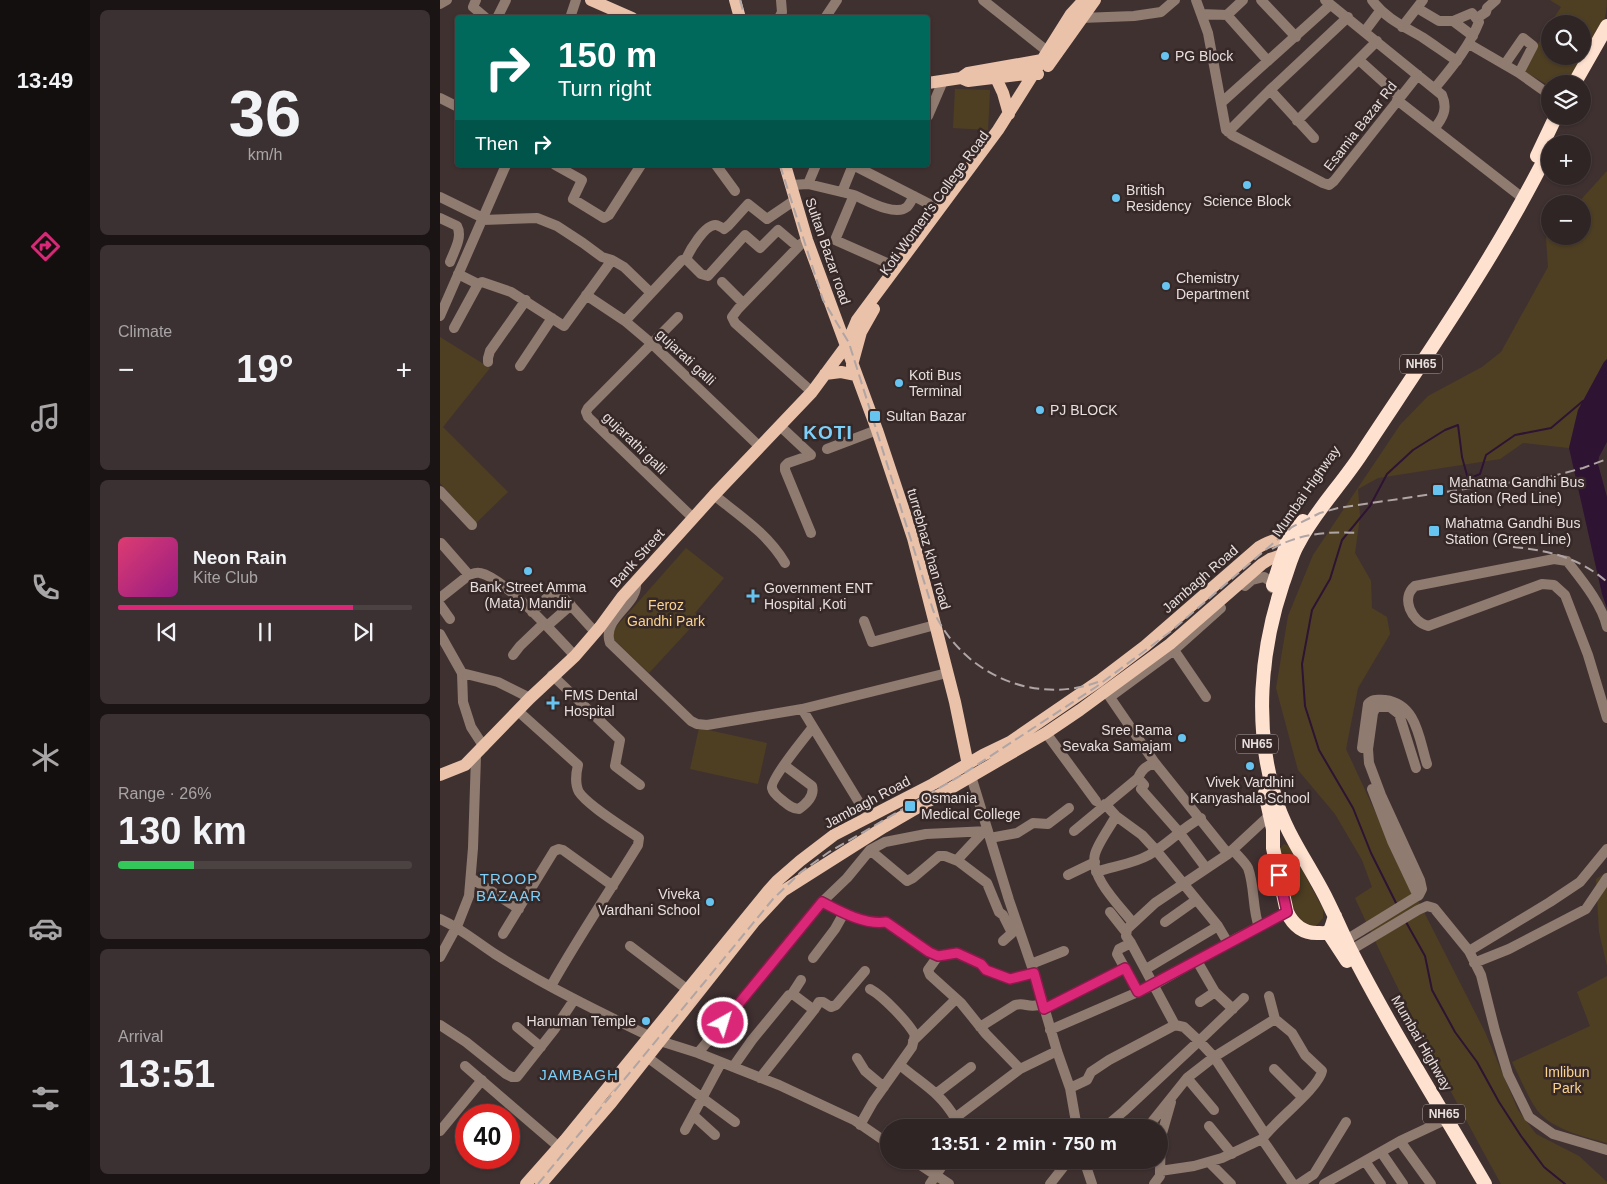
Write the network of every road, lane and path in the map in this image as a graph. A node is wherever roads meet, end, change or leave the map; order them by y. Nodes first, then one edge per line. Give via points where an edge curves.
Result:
1 (447, 0) edge
2 (476, 0) edge
3 (506, 0) edge
4 (576, 0) edge
5 (591, 0) edge
6 (735, 0) edge
7 (781, 0) edge
8 (836, 0) edge
9 (983, 0) edge
10 (1084, 0) edge
11 (1095, 0) edge
12 (1175, 0) edge
13 (1196, 0) edge
14 (1243, 0) edge
15 (1261, 0) edge
16 (1372, 0) edge
17 (1496, 0) edge
18 (1327, 2) edge
19 (440, 4) edge
20 (1420, 4) edge
21 (1380, 11) junction
22 (1201, 14) junction
23 (482, 15) edge
24 (499, 15) edge
25 (571, 15) edge
26 (625, 15) edge
27 (739, 15) edge
28 (780, 15) edge
29 (827, 15) edge
30 (1227, 15) junction
31 (1076, 16) junction
32 (1348, 17) junction
33 (1477, 18) junction
34 (1453, 21) junction
35 (1607, 26) edge
36 (1402, 27) junction
37 (1365, 31) junction
38 (1296, 37) junction
39 (1471, 40) junction
40 (1377, 41) junction
41 (1607, 46) edge
42 (1046, 58) junction
43 (1359, 60) junction
44 (1268, 61) junction
45 (1457, 61) junction
46 (1505, 64) junction
47 (1519, 73) junction
48 (1038, 74) junction
49 (1418, 75) junction
50 (1579, 75) edge
51 (1589, 75) edge
52 (962, 78) junction
53 (996, 78) junction
54 (943, 81) junction
55 (930, 83) edge
56 (1435, 88) junction
57 (1541, 89) edge
58 (1270, 90) junction
59 (440, 98) edge
60 (1398, 99) junction
61 (1221, 103) junction
62 (455, 106) edge
63 (930, 111) edge
64 (1009, 114) junction
65 (1297, 121) junction
66 (1552, 125) edge
67 (1434, 129) junction
68 (1228, 132) junction
69 (1314, 138) dead end
70 (1541, 164) edge
71 (505, 167) edge
72 (558, 167) edge
73 (640, 167) edge
74 (717, 167) edge
75 (786, 167) edge
76 (815, 167) edge
77 (852, 167) edge
78 (857, 167) edge
79 (808, 184) junction
80 (791, 185) junction
81 (735, 191) dead end
82 (842, 192) junction
83 (854, 195) junction
84 (914, 196) junction
85 (440, 197) edge
86 (1521, 198) junction
87 (795, 200) junction
88 (940, 209) junction
89 (440, 218) edge
90 (483, 218) junction
91 (802, 243) junction
92 (686, 259) junction
93 (612, 260) junction
94 (445, 261) edge
95 (896, 267) junction
96 (460, 271) junction
97 (722, 282) dead end
98 (478, 284) junction
99 (651, 294) junction
100 (586, 295) junction
101 (526, 300) junction
102 (744, 304) junction
103 (441, 313) edge
104 (678, 317) dead end
105 (552, 318) junction
106 (625, 321) junction
107 (454, 328) dead end
108 (651, 343) junction
109 (846, 346) junction
110 (488, 362) dead end
111 (520, 366) dead end
112 (854, 370) junction
113 (825, 374) junction
114 (812, 392) junction
115 (780, 426) junction
116 (876, 430) junction
117 (760, 447) junction
118 (827, 450) dead end
119 (440, 491) edge
120 (714, 495) junction
121 (693, 518) junction
122 (472, 525) dead end
123 (811, 533) dead end
124 (441, 543) edge
125 (1291, 548) junction
126 (785, 563) dead end
127 (469, 574) junction
128 (636, 582) junction
129 (1272, 588) junction
130 (440, 598) edge
131 (440, 605) edge
132 (571, 605) junction
133 (532, 612) junction
134 (450, 619) dead end
135 (864, 621) dead end
136 (545, 624) junction
137 (935, 625) junction
138 (1607, 627) edge
139 (595, 632) junction
140 (440, 634) edge
141 (1174, 650) junction
142 (513, 655) dead end
143 (575, 656) junction
144 (462, 673) junction
145 (947, 673) junction
146 (552, 675) junction
147 (1108, 694) junction
148 (1206, 697) dead end
149 (530, 698) junction
150 (802, 709) junction
151 (518, 711) junction
152 (1607, 718) edge
153 (813, 727) junction
154 (1046, 732) junction
155 (480, 751) junction
156 (1155, 763) junction
157 (1427, 764) dead end
158 (784, 765) junction
159 (1416, 768) dead end
160 (969, 771) junction
161 (440, 774) edge
162 (1138, 778) junction
163 (640, 785) dead end
164 (1101, 802) junction
165 (889, 806) junction
166 (1068, 808) dead end
167 (908, 813) junction
168 (1275, 814) junction
169 (1116, 816) junction
170 (868, 817) junction
171 (1201, 818) junction
172 (1074, 831) dead end
173 (1178, 832) junction
174 (988, 833) junction
175 (898, 839) junction
176 (858, 844) junction
177 (870, 850) junction
178 (1607, 850) edge
179 (1156, 851) junction
180 (1230, 852) junction
181 (957, 860) junction
182 (1095, 867) junction
183 (1206, 868) junction
184 (1068, 874) dead end
185 (470, 878) junction
186 (1607, 878) edge
187 (784, 883) junction
188 (1183, 884) junction
189 (613, 886) junction
190 (1414, 899) junction
191 (1196, 900) junction
192 (822, 902) junction
193 (519, 909) junction
194 (1110, 912) dead end
195 (1287, 912) junction
196 (844, 913) junction
197 (1335, 916) junction
198 (440, 919) edge
199 (1165, 922) dead end
200 (457, 926) junction
201 (1218, 926) junction
202 (1129, 927) junction
203 (1258, 927) junction
204 (1328, 932) junction
205 (503, 934) dead end
206 (1003, 941) dead end
207 (1355, 942) junction
208 (1131, 943) junction
209 (1228, 943) junction
210 (630, 946) dead end
211 (1064, 951) dead end
212 (1468, 951) junction
213 (938, 956) junction
214 (440, 957) edge
215 (813, 958) dead end
216 (1197, 961) junction
217 (1474, 963) junction
218 (1032, 968) junction
219 (1125, 968) junction
220 (1146, 969) junction
221 (865, 971) dead end
222 (801, 980) dead end
223 (1154, 985) junction
224 (551, 986) junction
225 (870, 989) dead end
226 (688, 990) junction
227 (1138, 992) junction
228 (1215, 992) junction
229 (792, 994) junction
230 (1269, 996) dead end
231 (1244, 998) dead end
232 (956, 999) junction
233 (574, 1000) junction
234 (1200, 1002) dead end
235 (1043, 1006) junction
236 (1233, 1009) junction
237 (814, 1010) junction
238 (1275, 1019) junction
239 (1175, 1024) junction
240 (440, 1025) edge
241 (516, 1027) dead end
242 (980, 1027) junction
243 (1050, 1030) junction
244 (654, 1039) junction
245 (913, 1041) junction
246 (1199, 1041) junction
247 (541, 1047) junction
248 (1057, 1051) junction
249 (698, 1053) junction
250 (647, 1057) junction
251 (1214, 1057) junction
252 (857, 1058) dead end
253 (721, 1064) junction
254 (900, 1065) junction
255 (465, 1066) dead end
256 (733, 1067) junction
257 (971, 1067) dead end
258 (1020, 1069) junction
259 (1274, 1069) dead end
260 (760, 1078) junction
261 (1187, 1078) junction
262 (482, 1080) junction
263 (884, 1087) junction
264 (1070, 1088) junction
265 (937, 1093) junction
266 (1172, 1096) junction
267 (1302, 1097) junction
268 (701, 1099) junction
269 (1214, 1110) dead end
270 (693, 1115) junction
271 (952, 1119) edge
272 (959, 1119) edge
273 (1075, 1119) edge
274 (1115, 1119) edge
275 (1155, 1119) edge
276 (1443, 1121) junction
277 (735, 1122) dead end
278 (1346, 1122) dead end
279 (860, 1125) junction
280 (1209, 1126) dead end
281 (440, 1130) edge
282 (685, 1130) dead end
283 (715, 1135) dead end
284 (1263, 1136) junction
285 (880, 1138) edge
286 (1400, 1141) junction
287 (559, 1147) junction
288 (1607, 1150) edge
289 (1382, 1152) junction
290 (1232, 1154) junction
291 (1365, 1161) junction
292 (1209, 1162) junction
293 (922, 1169) edge
294 (940, 1169) edge
295 (1062, 1169) edge
296 (1087, 1169) edge
297 (1160, 1171) junction
298 (933, 1180) edge
299 (526, 1184) edge
300 (541, 1184) edge
301 (949, 1184) edge
302 (1050, 1184) edge
303 (1092, 1184) edge
304 (1154, 1184) edge
305 (1231, 1184) edge
306 (1293, 1184) edge
307 (1299, 1184) edge
308 (1324, 1184) edge
309 (1380, 1184) edge
310 (1403, 1184) edge
311 (1431, 1184) edge
312 (1476, 1184) edge
313 (1485, 1184) edge

1 - 19 street
2 - 23 street via 472,6
3 - 24 street
4 - 25 street
5 - 26 main road
6 - 27 main road
7 - 28 street
8 - 29 street
9 - 42 street
10 - 31 main road
11 - 31 main road
12 - 31 street via 1162,12 1134,16
13 - 22 street
14 - 30 street
15 - 38 street
16 - 21 street
17 - 33 street
18 - 32 street
18 - 38 street
20 - 34 street via 1439,21
20 - 36 street
21 - 36 street
21 - 37 street
22 - 30 street
22 - 61 street via 1208,33
30 - 44 street
31 - 42 main road, Koti Women's College Road
32 - 37 street
32 - 58 street
33 - 34 street via 1472,14
33 - 39 street via 1479,22
34 - 39 street
35 - 50 highway
36 - 45 street
37 - 40 street
38 - 44 street
39 - 45 street
39 - 46 street
40 - 43 street
40 - 49 street
41 - 51 highway
42 - 48 main road, Koti Women's College Road
42 - 52 main road via 968,73
43 - 60 street
43 - 65 street
44 - 61 street
45 - 56 street
46 - 47 street
46 - 47 street via 1523,38 1533,46
47 - 57 street
48 - 53 main road
48 - 64 main road, Koti Women's College Road
48 - 112 main road, Koti Women's College Road via 1020,111 870,315 861,332
49 - 56 street
49 - 60 street, Esamia Bazar Rd
52 - 53 main road via 968,81
52 - 54 main road
53 - 64 main road
54 - 55 main road
54 - 63 street
56 - 67 street via 1445,103 1443,118
58 - 65 street
58 - 68 street
59 - 62 street
60 - 67 street
60 - 68 street, Esamia Bazar Rd via 1329,185
61 - 68 street via 1224,127
64 - 88 main road, Koti Women's College Road
65 - 69 street
66 - 86 highway, Mumbai Highway / NH65
67 - 86 street
70 - 86 highway, Mumbai Highway / NH65
71 - 90 street
72 - 73 street via 582,180 573,199 604,218
74 - 81 street
75 - 80 main road, Sultan Bazar road
76 - 79 street
77 - 82 street
78 - 84 street
79 - 80 street
79 - 82 street
80 - 87 main road, Sultan Bazar road
82 - 83 street
83 - 84 street via 892,210 907,206
83 - 95 street via 835,240
84 - 88 street
85 - 90 street
86 - 125 highway, Mumbai Highway / NH65
87 - 91 main road, Sultan Bazar road
87 - 92 street via 767,219 748,204 729,225 710,227 693,245
88 - 95 main road, Koti Women's College Road
89 - 94 street via 459,228 459,238
90 - 93 street via 537,218 557,226 602,257
90 - 96 street
91 - 92 street via 778,230 760,248 745,235 708,276 701,274
91 - 102 street
91 - 109 main road, Sultan Bazar road
92 - 99 street via 678,262
93 - 99 street via 624,267
93 - 100 street
94 - 96 street
95 - 109 main road, Koti Women's College Road via 857,320
96 - 98 street
96 - 103 street
97 - 102 street
98 - 101 street via 495,286
98 - 107 street
99 - 106 street
100 - 105 street via 564,326
100 - 106 street, gujarati galli
101 - 105 street
101 - 110 street via 490,351
102 - 114 street via 732,318 735,323
104 - 108 street
105 - 111 street
106 - 108 street, gujarati galli
108 - 117 street, gujarati galli
108 - 121 street, gujarathi galli via 588,408 586,414
109 - 112 main road, turrebhaz khan road
109 - 113 main road, Bank Street
112 - 113 main road
112 - 116 main road, turrebhaz khan road
113 - 114 main road, Bank Street
114 - 115 main road, Bank Street
115 - 117 main road, Bank Street
115 - 123 street via 812,455 785,466
116 - 118 street
116 - 137 main road, turrebhaz khan road via 913,538
117 - 120 main road, Bank Street
119 - 122 street
120 - 121 main road, Bank Street
120 - 126 street via 766,536
121 - 128 main road, Bank Street
124 - 127 street
125 - 129 highway, Mumbai Highway / NH65
125 - 147 main road, Jambagh Road via 1262,564
125 - 160 main road, Jambagh Road via 1274,540 1260,547 1099,681
125 - 168 highway, Mumbai Highway / NH65 via 1272,618 1263,684 1263,739
127 - 130 street
127 - 133 street via 478,572 497,581
128 - 139 main road, Bank Street
128 - 150 street via 635,593 610,628 610,643 690,721 707,725
129 - 141 street via 1264,577 1252,580
129 - 168 highway, Mumbai Highway / NH65 via 1254,684 1258,752
131 - 134 street
132 - 133 street via 555,590
132 - 136 street
132 - 139 street
133 - 136 street
135 - 137 street via 872,642
136 - 142 street
136 - 143 street
137 - 145 main road, turrebhaz khan road
138 - 152 street via 1587,587 1567,561 1554,559 1415,586 1408,596 1408,606 1416,619 1428,626 1542,584 1557,587 1565,595 1588,655
139 - 143 main road, Bank Street
140 - 144 street
141 - 147 street
141 - 148 street
143 - 146 main road, Bank Street
144 - 149 street via 498,682
144 - 155 street via 463,702
145 - 150 street
145 - 160 main road, turrebhaz khan road
146 - 149 main road, Bank Street
146 - 163 street via 620,740 615,766
147 - 154 main road, Jambagh Road
147 - 156 street
149 - 151 main road, Bank Street
150 - 153 street
151 - 155 main road, Bank Street
151 - 189 street via 578,765 579,791 588,802 638,838 638,845
153 - 158 street
153 - 170 street
154 - 160 main road, Jambagh Road
154 - 164 street
155 - 161 main road, Bank Street via 465,765
155 - 185 street
156 - 162 street via 1147,766
156 - 171 street
157 - 190 street via 1409,712 1395,701 1370,701 1363,734 1364,764
158 - 158 street via 772,783 772,789 789,806 799,810 812,796 812,786
159 - 190 street via 1399,714 1390,707 1376,707 1370,734 1369,763 1420,880 1422,889
160 - 165 main road, Jambagh Road
160 - 167 main road
160 - 174 street
162 - 164 street
162 - 173 street via 1144,785 1141,789
164 - 169 street
164 - 172 street
165 - 167 main road via 900,807
165 - 170 main road, Jambagh Road
166 - 174 street via 1048,824 1033,824 1017,833
167 - 176 main road
168 - 180 street
168 - 195 highway, Mumbai Highway / NH65 via 1274,848
168 - 197 highway, Mumbai Highway / NH65 via 1284,823
169 - 179 street via 1142,835
169 - 182 street via 1095,853
170 - 187 main road, Jambagh Road via 834,836
171 - 173 street
171 - 180 street
173 - 179 street
173 - 183 street
174 - 175 street via 926,834
174 - 181 street
174 - 218 street
175 - 176 street via 887,832
175 - 177 street
176 - 187 main road
177 - 181 street via 907,881 939,856
177 - 192 street
178 - 212 street via 1580,882
179 - 182 street via 1126,864
179 - 188 street
180 - 183 street
180 - 203 street via 1247,867
181 - 206 street via 988,885 999,912 1012,930 1010,937
182 - 184 street
182 - 202 street
183 - 188 street
185 - 193 street
185 - 200 street via 469,896
186 - 217 street via 1586,909 1509,949
187 - 226 main road, Jambagh Road via 741,923
187 - 244 main road
188 - 191 street
188 - 202 street
189 - 193 street via 557,849
189 - 224 street
190 - 207 street
191 - 199 street
191 - 201 street
192 - 196 street
192 - 249 street
193 - 205 street
194 - 202 street
195 - 203 street
195 - 204 highway, Mumbai Highway / NH65 via 1301,930
196 - 213 street via 886,922
196 - 215 street
197 - 204 highway
197 - 207 highway, Mumbai Highway / NH65
198 - 200 street
200 - 214 street
200 - 224 street via 494,954
201 - 209 street
201 - 220 street
202 - 208 street via 1126,936
203 - 209 street
204 - 276 highway, Mumbai Highway / NH65
207 - 212 street via 1427,906 1434,908
207 - 276 highway, Mumbai Highway / NH65
208 - 219 street via 1117,952
208 - 220 street
209 - 216 street
210 - 226 street
211 - 218 street
212 - 217 street
213 - 218 street via 957,953 1010,979
213 - 232 street via 928,972
216 - 223 street
216 - 228 street
217 - 288 street via 1481,975 1508,1074 1529,1117 1553,1134
218 - 235 street
219 - 227 street
219 - 235 street
220 - 223 street
221 - 237 street via 836,1006 819,1002
222 - 229 street
223 - 227 street
223 - 239 street
224 - 233 street
225 - 245 street via 912,1030 915,1035
226 - 244 main road, Jambagh Road
227 - 243 street
228 - 234 street
228 - 236 street
229 - 237 street
229 - 256 street
230 - 238 street
231 - 236 street
232 - 242 street
232 - 245 street
233 - 244 street
233 - 247 street
235 - 242 street via 1015,1005
235 - 243 street
236 - 246 street
237 - 260 street
238 - 251 street
238 - 267 street via 1292,1033 1305,1055 1322,1072 1314,1088
239 - 246 street via 1184,1027
239 - 264 street via 1109,1060 1091,1072 1087,1080
240 - 247 street via 512,1077 521,1073
241 - 247 street
242 - 258 street
243 - 248 street
244 - 249 street
244 - 250 main road
244 - 287 main road, Jambagh Road
245 - 254 street
246 - 251 street
246 - 274 street
248 - 258 street
248 - 264 street
249 - 253 street
250 - 268 street
250 - 300 main road
251 - 261 street
251 - 284 street
252 - 263 street via 865,1071
253 - 256 street
253 - 268 street
254 - 263 street
254 - 265 street
255 - 262 street
256 - 260 street
257 - 265 street
258 - 272 street
259 - 267 street
260 - 279 street
261 - 266 street
261 - 269 street
262 - 281 street
262 - 287 street
263 - 279 street
264 - 273 street
265 - 271 street
266 - 275 street
266 - 297 street via 1161,1137
267 - 284 street
268 - 270 street
268 - 277 street
270 - 282 street
270 - 283 street
276 - 286 street
276 - 312 highway, Mumbai Highway / NH65
276 - 313 highway, Mumbai Highway / NH65
278 - 307 street via 1314,1174
279 - 285 street
280 - 290 street
284 - 290 street
284 - 306 street
286 - 289 street
286 - 311 street
287 - 299 main road, Jambagh Road
289 - 291 street
289 - 310 street
290 - 292 street
291 - 308 street
291 - 309 street
292 - 297 street
292 - 305 street
293 - 298 street
294 - 298 street
295 - 302 street
296 - 303 street
297 - 304 street
298 - 301 street

